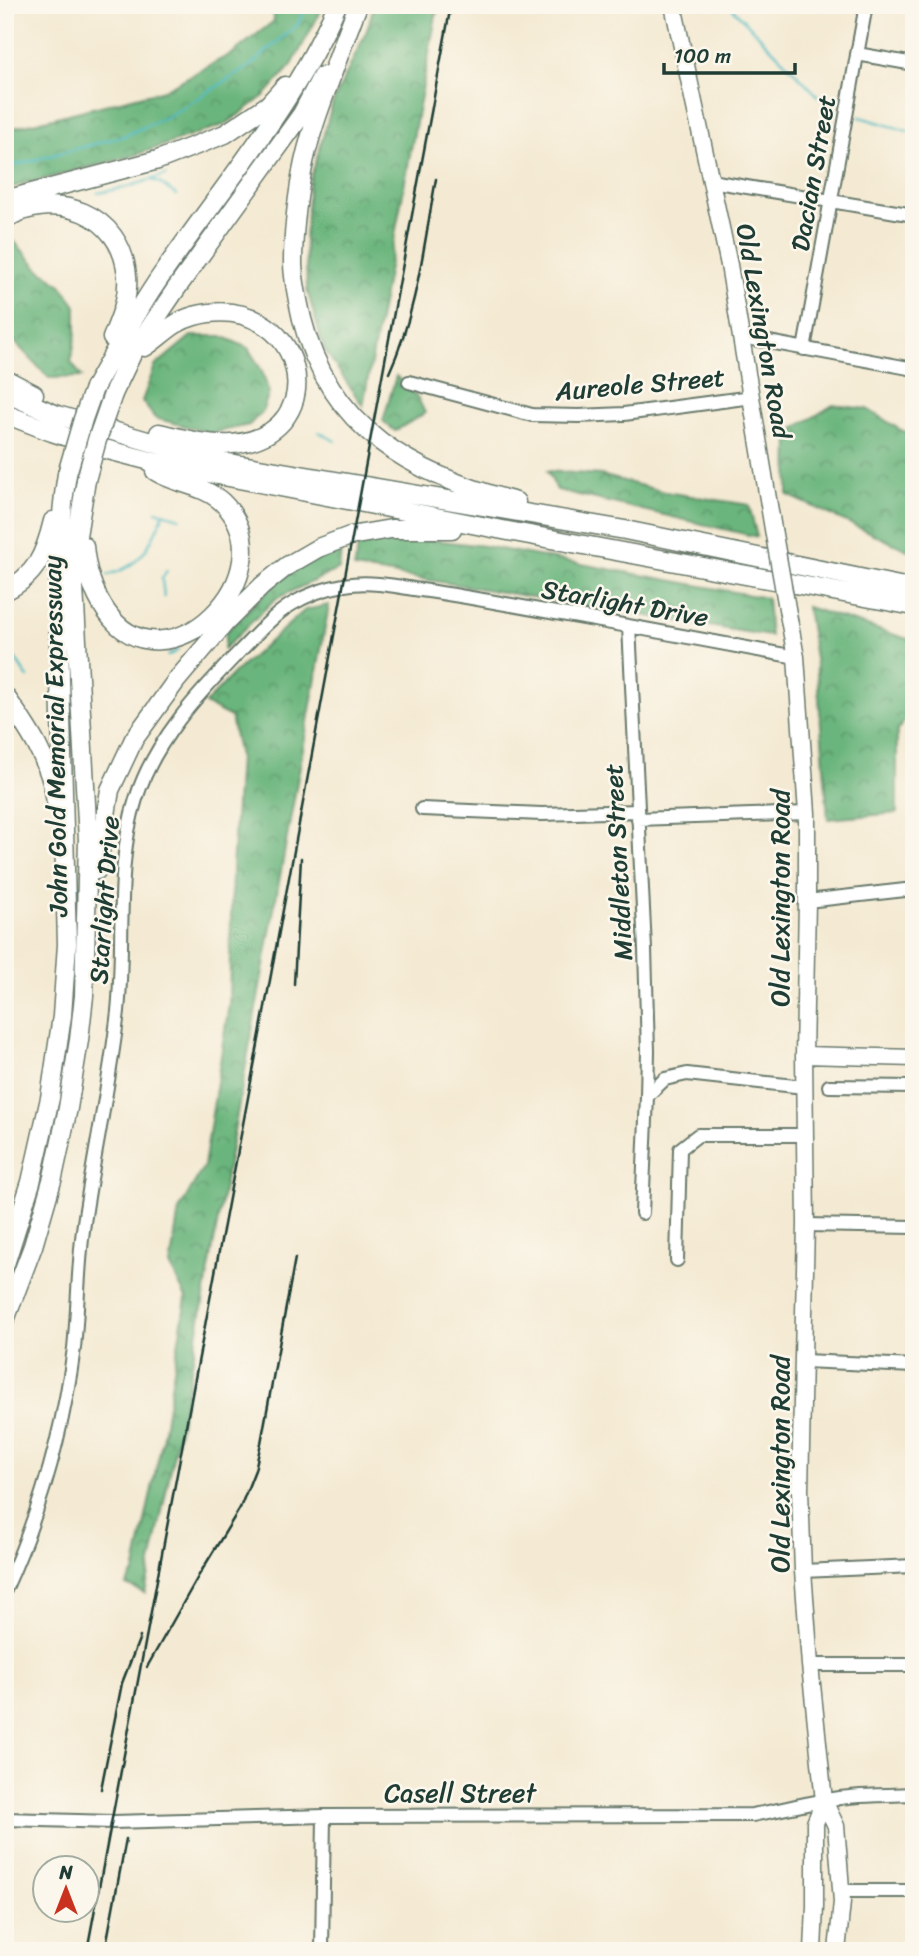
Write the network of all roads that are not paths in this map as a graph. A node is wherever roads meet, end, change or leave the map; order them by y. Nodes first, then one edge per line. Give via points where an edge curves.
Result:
1 (337, 5) edge
2 (356, 5) edge
3 (673, 5) edge
4 (866, 5) edge
5 (857, 54) junction
6 (309, 60) junction
7 (914, 64) edge
8 (711, 181) junction
9 (5, 200) edge
10 (832, 201) junction
11 (914, 215) edge
12 (5, 219) edge
13 (742, 337) junction
14 (804, 349) junction
15 (132, 354) junction
16 (914, 369) edge
17 (5, 379) edge
18 (410, 383) dead end
19 (94, 388) junction
20 (5, 393) edge
21 (752, 397) junction
22 (50, 412) junction
23 (5, 414) edge
24 (5, 425) edge
25 (52, 432) junction
26 (136, 437) junction
27 (134, 457) junction
28 (82, 501) junction
29 (62, 503) junction
30 (625, 530) junction
31 (509, 531) junction
32 (914, 589) edge
33 (5, 592) edge
34 (914, 606) edge
35 (629, 626) junction
36 (796, 657) junction
37 (5, 696) edge
38 (422, 808) dead end
39 (807, 813) junction
40 (638, 815) junction
41 (66, 888) junction
42 (914, 888) edge
43 (807, 901) junction
44 (84, 996) junction
45 (804, 1055) junction
46 (914, 1058) edge
47 (829, 1086) dead end
48 (804, 1087) junction
49 (914, 1087) edge
50 (647, 1096) junction
51 (804, 1135) junction
52 (642, 1213) dead end
53 (806, 1225) junction
54 (914, 1227) edge
55 (677, 1260) dead end
56 (5, 1264) edge
57 (5, 1320) edge
58 (804, 1361) junction
59 (914, 1366) edge
60 (914, 1566) edge
61 (803, 1571) junction
62 (5, 1590) edge
63 (810, 1665) junction
64 (914, 1665) edge
65 (914, 1794) edge
66 (824, 1801) junction
67 (324, 1816) junction
68 (5, 1819) edge
69 (815, 1891) junction
70 (841, 1891) junction
71 (914, 1891) edge
72 (322, 1951) edge
73 (813, 1951) edge
74 (830, 1951) edge
75 (837, 1951) edge

1 - 6 highway, John Gold Memorial Expressway
2 - 15 highway, John Gold Memorial Expressway via 302,114
2 - 30 highway via 313,127 296,214 293,263 299,306 307,341 324,378 363,428 430,472 494,496
3 - 8 main road, Old Lexington Road
4 - 5 street, Dacian Street
5 - 7 street
5 - 10 street, Dacian Street
6 - 9 highway via 268,105 225,134 158,160
6 - 19 highway, John Gold Memorial Expressway via 289,97 137,312
8 - 10 street
8 - 13 main road, Old Lexington Road
10 - 11 street
10 - 14 street, Dacian Street
12 - 19 highway via 37,207 77,210 98,221 121,249 127,274 125,300
13 - 14 street, Aureole Street
13 - 21 main road, Old Lexington Road
14 - 16 street, Aureole Street
15 - 26 highway via 188,318 235,314 277,334 292,356 298,382 286,416 256,439 224,444 158,433
15 - 28 highway, John Gold Memorial Expressway, bridge via 97,440
17 - 22 highway via 36,395
18 - 21 street, Aureole Street via 532,415 624,414
19 - 29 highway, John Gold Memorial Expressway, bridge
20 - 22 highway
21 - 36 main road, Old Lexington Road, bridge
22 - 26 highway
23 - 25 highway
24 - 25 highway via 32,435
25 - 27 highway
26 - 30 highway via 217,461
27 - 28 highway via 160,474 216,498 236,522 242,545 240,569 230,595 212,617 169,639 137,636 119,626 100,602 89,573
27 - 31 highway
28 - 44 highway, John Gold Memorial Expressway via 74,587 88,840
29 - 33 highway via 38,563 26,579
29 - 41 highway, John Gold Memorial Expressway via 58,602
30 - 32 highway
31 - 34 highway
31 - 44 highway via 391,528 351,536 287,566 225,623 134,739 110,790
35 - 36 street, Starlight Drive
35 - 40 street, Middleton Street
35 - 62 street, Starlight Drive via 389,585 343,585 306,597 276,615 171,731 143,780 130,821 118,1015 82,1238 70,1377 43,1494
36 - 39 main road, Old Lexington Road
37 - 41 highway via 30,732 55,790
38 - 40 street
39 - 40 street
39 - 43 main road, Old Lexington Road
40 - 50 street, Middleton Street
41 - 56 highway, John Gold Memorial Expressway via 68,944 50,1098 31,1182
42 - 43 street
43 - 45 main road, Old Lexington Road
44 - 57 highway, John Gold Memorial Expressway via 53,1177
45 - 46 main road
45 - 48 main road, Old Lexington Road
47 - 49 street
48 - 50 street via 694,1074 666,1079
48 - 51 main road, Old Lexington Road
50 - 52 street, Middleton Street
51 - 53 main road, Old Lexington Road
51 - 55 street via 698,1135 680,1149
53 - 54 street
53 - 58 main road, Old Lexington Road
58 - 59 street
58 - 61 main road, Old Lexington Road
60 - 61 street
61 - 63 main road, Old Lexington Road
63 - 64 street
63 - 66 main road, Old Lexington Road
65 - 66 street, Casell Street
66 - 67 street, Casell Street via 752,1815
66 - 69 main road, Old Lexington Road via 815,1823
66 - 70 main road, Old Lexington Road via 836,1826
67 - 68 street, Casell Street via 113,1822
67 - 72 street
69 - 73 main road
69 - 74 main road
70 - 71 street
70 - 75 main road, Old Lexington Road

